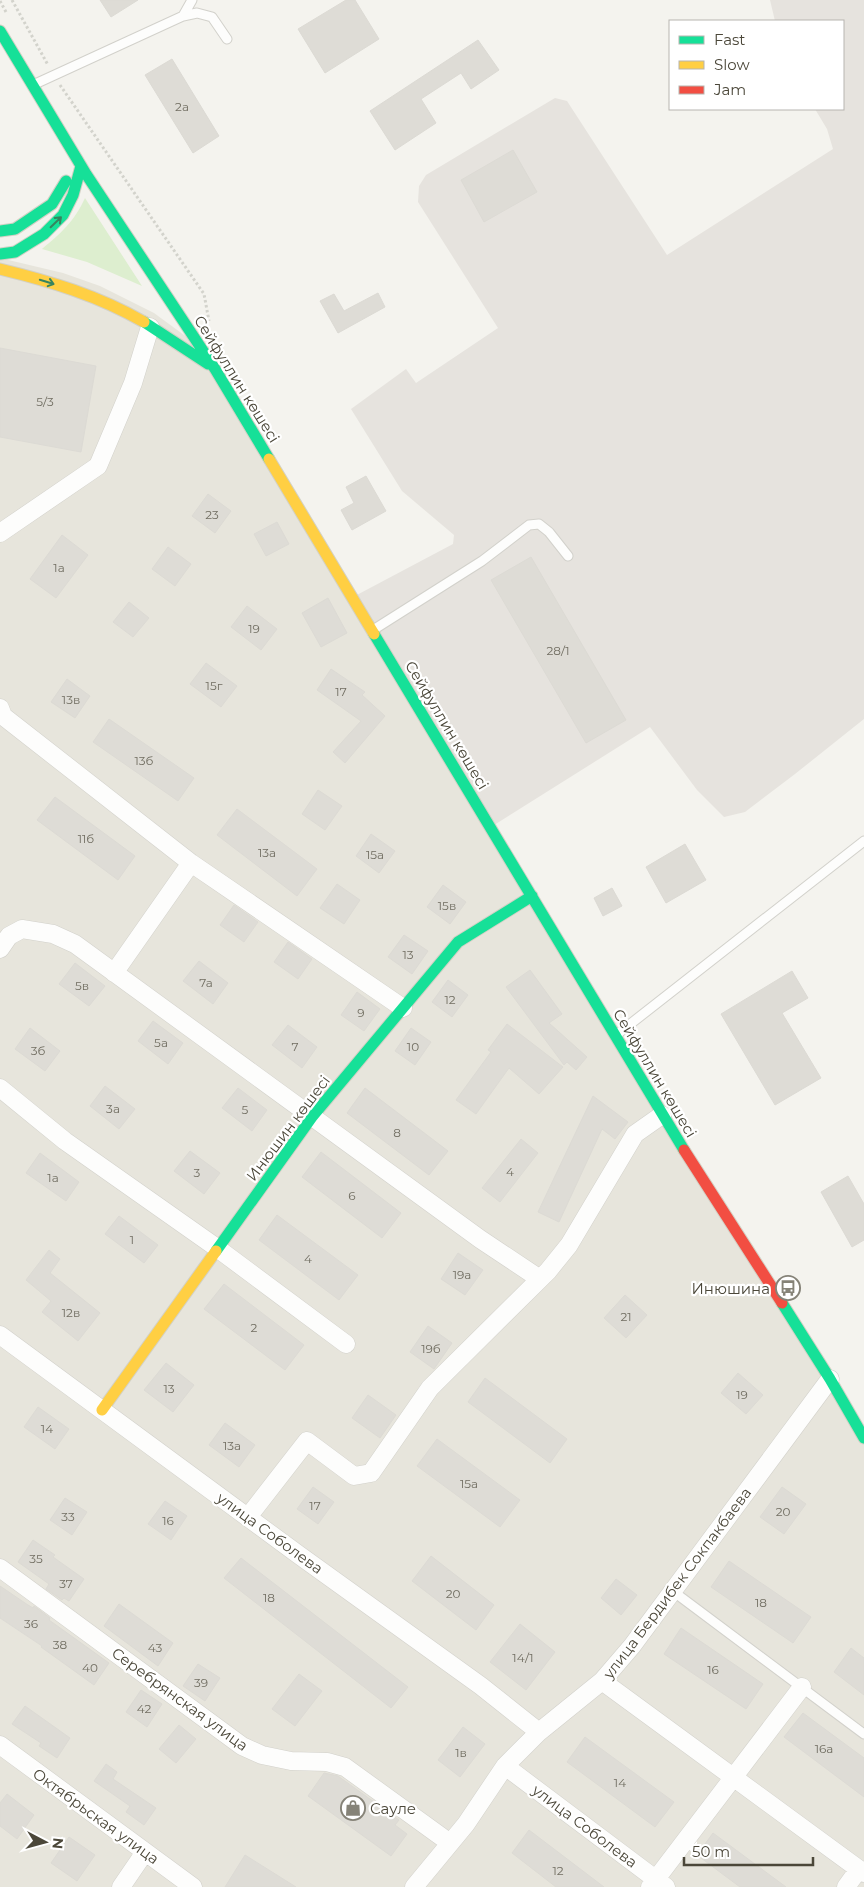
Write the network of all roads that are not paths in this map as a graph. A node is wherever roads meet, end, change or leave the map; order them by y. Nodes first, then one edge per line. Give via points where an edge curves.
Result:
1 (192, 0) edge
2 (183, 16) junction
3 (0, 31) edge
4 (227, 39) dead end
5 (33, 85) junction
6 (73, 152) junction
7 (81, 166) junction
8 (0, 231) edge
9 (0, 254) edge
10 (0, 269) edge
11 (150, 327) junction
12 (215, 369) junction
13 (0, 533) edge
14 (568, 556) dead end
15 (373, 630) junction
16 (0, 708) edge
17 (864, 841) edge
18 (191, 863) junction
19 (532, 896) junction
20 (0, 949) edge
21 (114, 973) junction
22 (403, 1008) junction
23 (615, 1036) junction
24 (0, 1088) edge
25 (662, 1114) junction
26 (312, 1117) junction
27 (218, 1248) junction
28 (540, 1279) junction
29 (0, 1335) edge
30 (346, 1344) dead end
31 (830, 1378) junction
32 (102, 1410) junction
33 (864, 1438) edge
34 (248, 1517) junction
35 (0, 1568) edge
36 (674, 1592) junction
37 (602, 1681) junction
38 (802, 1687) junction
39 (539, 1732) junction
40 (864, 1734) edge
41 (0, 1746) edge
42 (505, 1766) junction
43 (734, 1777) junction
44 (450, 1843) junction
45 (145, 1852) junction
46 (862, 1871) edge
47 (657, 1884) edge
48 (120, 1887) edge
49 (193, 1887) edge
50 (414, 1887) edge
51 (846, 1887) edge

1 - 2 lane
2 - 4 lane via 197,13 212,17
2 - 5 lane
3 - 5 main road, Сейфуллин көшесі
5 - 6 main road, Сейфуллин көшесі
6 - 7 main road, Сейфуллин көшесі
6 - 8 main road via 66,181 52,204 15,229
9 -> 7 main road via 15,252 44,234 63,215
7 - 12 main road, Сейфуллин көшесі
10 -> 11 main road via 87,295
11 - 12 main road
11 - 13 street via 133,382 98,466
12 - 15 main road, Сейфуллин көшесі
14 - 15 lane via 539,524 529,525 482,561
15 - 19 main road, Сейфуллин көшесі
16 - 18 street via 3,716
17 - 23 lane
18 - 21 street
18 - 22 street
19 - 22 main road, Инюшин көшесі via 458,942
19 - 23 main road, Сейфуллин көшесі
20 - 21 street via 9,936 22,929 41,931 75,944
21 - 26 street
22 - 26 main road, Инюшин көшесі
23 - 25 main road, Сейфуллин көшесі
24 - 27 street via 65,1140
25 - 28 street via 635,1134 568,1246
25 - 31 main road, Сейфуллин көшесі
26 - 27 main road, Инюшин көшесі
26 - 28 street via 480,1240
27 - 30 street
27 - 32 main road, Инюшин көшесі
28 - 34 street via 430,1388 370,1473 354,1476 307,1441
29 - 32 street, улица Соболева
31 - 33 main road, Сейфуллин көшесі
31 - 36 street, улица Бердибек Сокпакбаева
32 - 34 street, улица Соболева
34 - 39 street, улица Соболева via 481,1686
35 - 44 street, Серебрянская улица via 242,1746 262,1755 291,1761 327,1762 345,1768
36 - 37 street, улица Бердибек Сокпакбаева
36 - 38 lane
37 - 39 street, улица Бердибек Сокпакбаева
37 - 43 street
38 - 40 lane
38 - 43 street
39 - 42 street, улица Бердибек Сокпакбаева
41 - 45 street, Октябрьская улица
42 - 44 street, улица Бердибек Сокпакбаева
42 - 47 street, улица Соболева
43 - 46 street
43 - 47 street
44 - 50 street, улица Бердибек Сокпакбаева
45 - 48 street
45 - 49 street, Октябрьская улица
46 - 51 street

